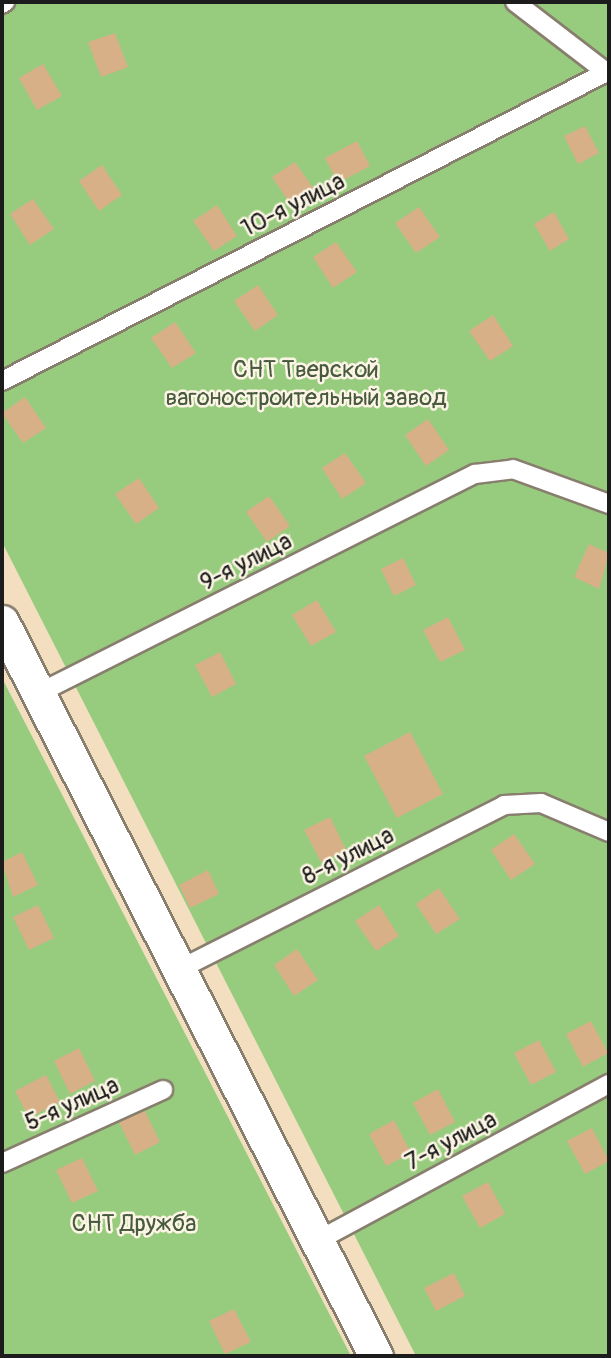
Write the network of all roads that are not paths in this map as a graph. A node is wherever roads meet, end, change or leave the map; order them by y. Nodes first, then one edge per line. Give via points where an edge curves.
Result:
1 (515, 2) edge
2 (608, 73) edge
3 (2, 381) edge
4 (609, 504) edge
5 (2, 622) edge
6 (39, 694) junction
7 (609, 832) edge
8 (182, 968) junction
9 (609, 1084) edge
10 (163, 1090) dead end
11 (2, 1163) edge
12 (317, 1241) junction
13 (376, 1356) edge

1 - 2 lane
2 - 3 lane, 10-я улица
4 - 6 lane, 9-я улица via 513,470 475,474
5 - 6 street
6 - 8 street
7 - 8 lane, 8-я улица via 541,803 505,805
8 - 12 street
9 - 12 lane, 7-я улица
10 - 11 lane, 5-я улица
12 - 13 street

